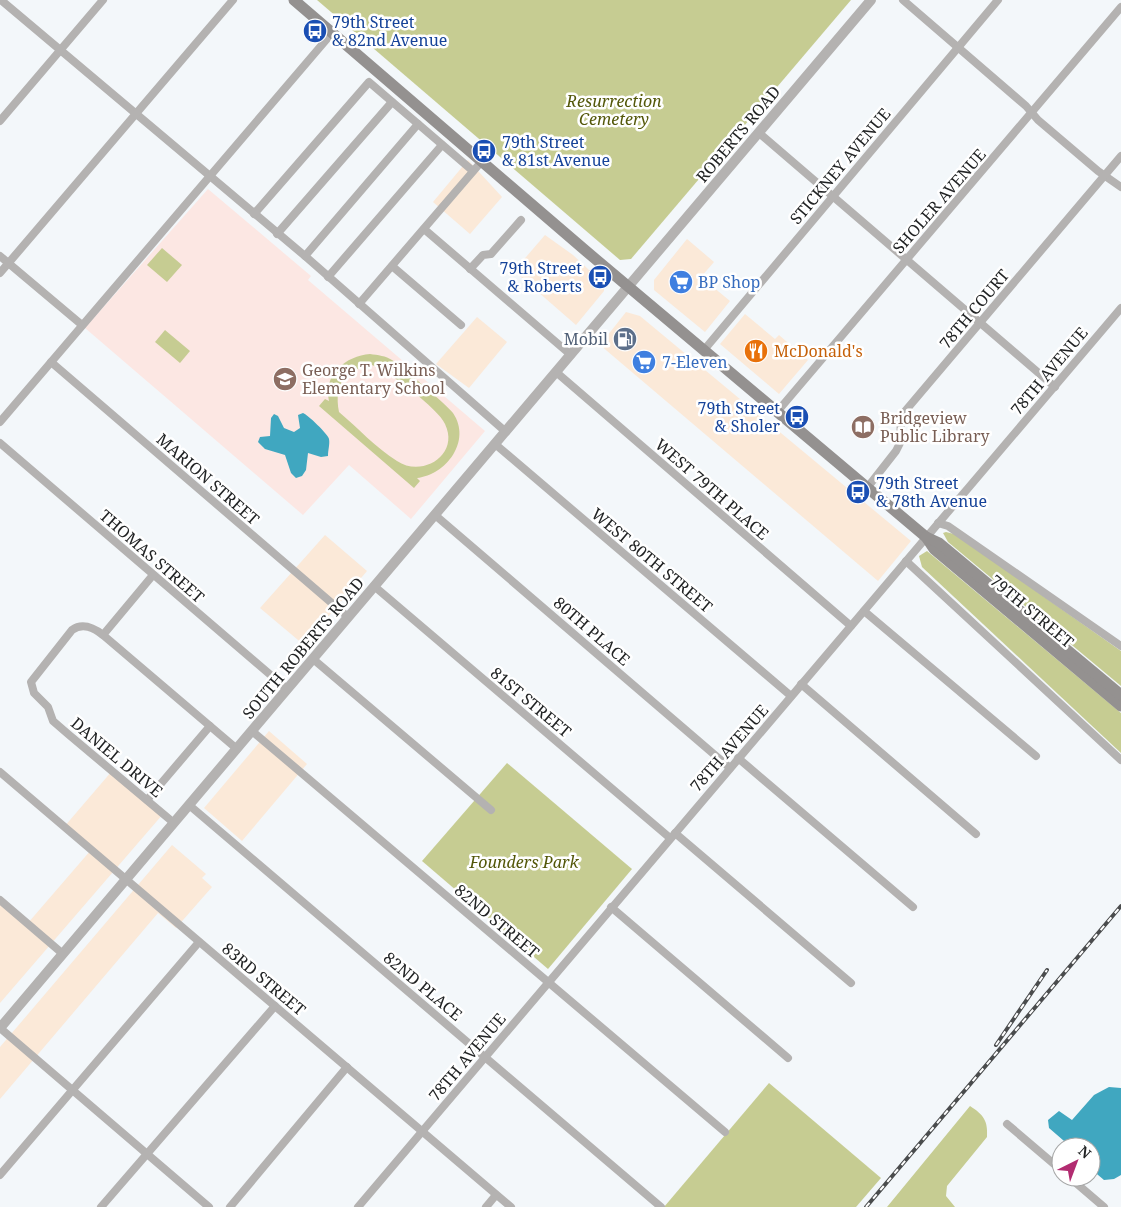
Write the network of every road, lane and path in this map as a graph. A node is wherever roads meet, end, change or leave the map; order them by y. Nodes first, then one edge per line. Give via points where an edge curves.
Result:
1 (1, 0) edge
2 (103, 0) edge
3 (233, 0) edge
4 (294, 0) edge
5 (871, 0) edge
6 (903, 0) edge
7 (998, 0) edge
8 (1121, 7) edge
9 (332, 33) junction
10 (958, 48) junction
11 (60, 52) junction
12 (392, 102) junction
13 (1032, 113) junction
14 (134, 114) junction
15 (0, 121) edge
16 (418, 124) junction
17 (759, 133) junction
18 (442, 145) junction
19 (1121, 156) edge
20 (482, 161) junction
21 (473, 171) junction
22 (1105, 175) junction
23 (208, 177) junction
24 (1121, 186) edge
25 (832, 196) junction
26 (254, 214) junction
27 (521, 220) dead end
28 (424, 229) junction
29 (277, 234) junction
30 (0, 256) edge
31 (304, 256) junction
32 (907, 260) junction
33 (8, 263) junction
34 (392, 266) junction
35 (470, 269) junction
36 (0, 273) edge
37 (328, 277) junction
38 (629, 287) junction
39 (359, 304) junction
40 (1121, 308) edge
41 (980, 323) junction
42 (82, 325) junction
43 (461, 325) dead end
44 (704, 350) junction
45 (571, 355) junction
46 (51, 362) junction
47 (556, 372) junction
48 (1055, 387) junction
49 (777, 412) junction
50 (0, 422) edge
51 (506, 432) junction
52 (0, 443) edge
53 (495, 444) junction
54 (867, 488) junction
55 (435, 515) junction
56 (938, 524) junction
57 (926, 537) junction
58 (906, 561) junction
59 (153, 575) junction
60 (374, 586) junction
61 (864, 611) junction
62 (348, 617) junction
63 (851, 626) junction
64 (104, 635) junction
65 (1121, 646) edge
66 (313, 659) junction
67 (801, 684) junction
68 (287, 689) junction
69 (1121, 695) edge
70 (791, 696) junction
71 (1121, 706) edge
72 (210, 726) junction
73 (252, 731) junction
74 (237, 749) junction
75 (1036, 756) dead end
76 (738, 758) junction
77 (1121, 760) edge
78 (730, 768) junction
79 (0, 772) edge
80 (147, 800) junction
81 (189, 805) junction
82 (491, 810) dead end
83 (174, 823) junction
84 (976, 834) dead end
85 (672, 836) junction
86 (126, 879) junction
87 (0, 900) edge
88 (611, 907) junction
89 (913, 907) dead end
90 (199, 942) junction
91 (63, 954) junction
92 (549, 982) junction
93 (851, 983) dead end
94 (275, 1006) junction
95 (0, 1028) edge
96 (485, 1057) junction
97 (788, 1058) dead end
98 (347, 1067) junction
99 (71, 1090) junction
100 (1007, 1124) dead end
101 (422, 1132) junction
102 (725, 1132) dead end
103 (147, 1154) junction
104 (1051, 1161) edge
105 (0, 1175) edge
106 (1081, 1187) edge
107 (496, 1195) junction
108 (101, 1207) edge
109 (209, 1207) edge
110 (230, 1207) edge
111 (358, 1207) edge
112 (486, 1207) edge
113 (511, 1207) edge
114 (661, 1207) edge
115 (1104, 1207) edge

1 - 11 street
2 - 11 street
3 - 14 street
4 - 9 main road, 79TH STREET
5 - 17 street, ROBERTS ROAD
6 - 10 street
7 - 10 street, STICKNEY AVENUE
8 - 13 street, SHOLER AVENUE
9 - 20 main road, 79TH STREET
9 - 23 street
10 - 13 street
10 - 25 street, STICKNEY AVENUE
11 - 14 street
11 - 15 street
12 - 16 street
12 - 26 street via 368,82
12 - 29 street
13 - 22 street
13 - 32 street, SHOLER AVENUE
14 - 23 street
14 - 33 street
16 - 18 street
16 - 31 street
17 - 25 street
17 - 38 street, ROBERTS ROAD
18 - 21 street
18 - 37 street
19 - 22 street, 78TH COURT
20 - 21 street
20 - 38 main road, 79TH STREET
21 - 28 street
22 - 24 street
22 - 41 street, 78TH COURT
23 - 26 street
23 - 42 street
25 - 32 street
25 - 44 street, STICKNEY AVENUE
26 - 29 street
27 - 35 street via 491,254 483,255
28 - 34 street
28 - 35 street
29 - 31 street
30 - 33 street
31 - 37 street
32 - 41 street
32 - 49 street, SHOLER AVENUE
33 - 36 street
33 - 42 street
34 - 39 street
34 - 43 street
35 - 45 street
37 - 39 street
38 - 44 main road, 79TH STREET
38 - 45 street, SOUTH ROBERTS ROAD
39 - 51 street
40 - 48 street, 78TH AVENUE
41 - 48 street
41 - 54 street, 78TH COURT via 901,416 896,451
42 - 46 street
44 - 49 main road, 79TH STREET
45 - 47 street, SOUTH ROBERTS ROAD
46 - 50 street
46 - 62 street, MARION STREET
47 - 51 street, SOUTH ROBERTS ROAD
47 - 63 street, WEST 79TH PLACE
48 - 56 street, 78TH AVENUE
49 - 54 main road, 79TH STREET
51 - 53 street, SOUTH ROBERTS ROAD
52 - 59 street, THOMAS STREET
53 - 55 street, SOUTH ROBERTS ROAD
53 - 70 street, WEST 80TH STREET
54 - 57 main road, 79TH STREET
55 - 60 street, SOUTH ROBERTS ROAD
55 - 78 street, 80TH PLACE
56 - 57 street, 78TH AVENUE
56 - 65 street via 948,526
57 - 58 street, 78TH AVENUE
57 - 69 main road, 79TH STREET via 939,543
57 - 71 main road, 79TH STREET via 934,549
58 - 61 street, 78TH AVENUE
58 - 77 street
59 - 64 street
59 - 68 street, THOMAS STREET
60 - 62 street, SOUTH ROBERTS ROAD
60 - 85 street, 81ST STREET
61 - 63 street, 78TH AVENUE
61 - 75 street
62 - 66 street, SOUTH ROBERTS ROAD
63 - 67 street, 78TH AVENUE
64 - 72 street
64 - 80 street, DANIEL DRIVE via 89,626 76,627 31,682 34,693 48,707 53,721
66 - 68 street, SOUTH ROBERTS ROAD
66 - 82 street
67 - 70 street, 78TH AVENUE
67 - 84 street
68 - 73 street, SOUTH ROBERTS ROAD
70 - 76 street, 78TH AVENUE
72 - 74 street
72 - 80 street
73 - 74 street, SOUTH ROBERTS ROAD
73 - 92 street, 82ND STREET
74 - 81 street, SOUTH ROBERTS ROAD
76 - 78 street, 78TH AVENUE
76 - 89 street
78 - 85 street, 78TH AVENUE
79 - 86 street, 83RD STREET
80 - 83 street, DANIEL DRIVE
81 - 83 street, SOUTH ROBERTS ROAD
81 - 96 street, 82ND PLACE
83 - 86 street, SOUTH ROBERTS ROAD
85 - 88 street, 78TH AVENUE
85 - 93 street, 81ST STREET
86 - 90 street, 83RD STREET
86 - 91 street, SOUTH ROBERTS ROAD
87 - 91 street
88 - 92 street, 78TH AVENUE
88 - 97 street
90 - 94 street, 83RD STREET
90 - 99 street
91 - 95 street, SOUTH ROBERTS ROAD
92 - 96 street, 78TH AVENUE
92 - 102 street, 82ND STREET
94 - 98 street, 83RD STREET
94 - 103 street
95 - 99 street
96 - 101 street, 78TH AVENUE
96 - 114 street, 82ND PLACE
98 - 101 street, 83RD STREET
98 - 110 street
99 - 103 street
99 - 105 street
100 - 104 street
101 - 107 street, 83RD STREET
101 - 111 street, 78TH AVENUE
103 - 108 street
103 - 109 street
106 - 115 street
107 - 112 street
107 - 113 street, 83RD STREET

